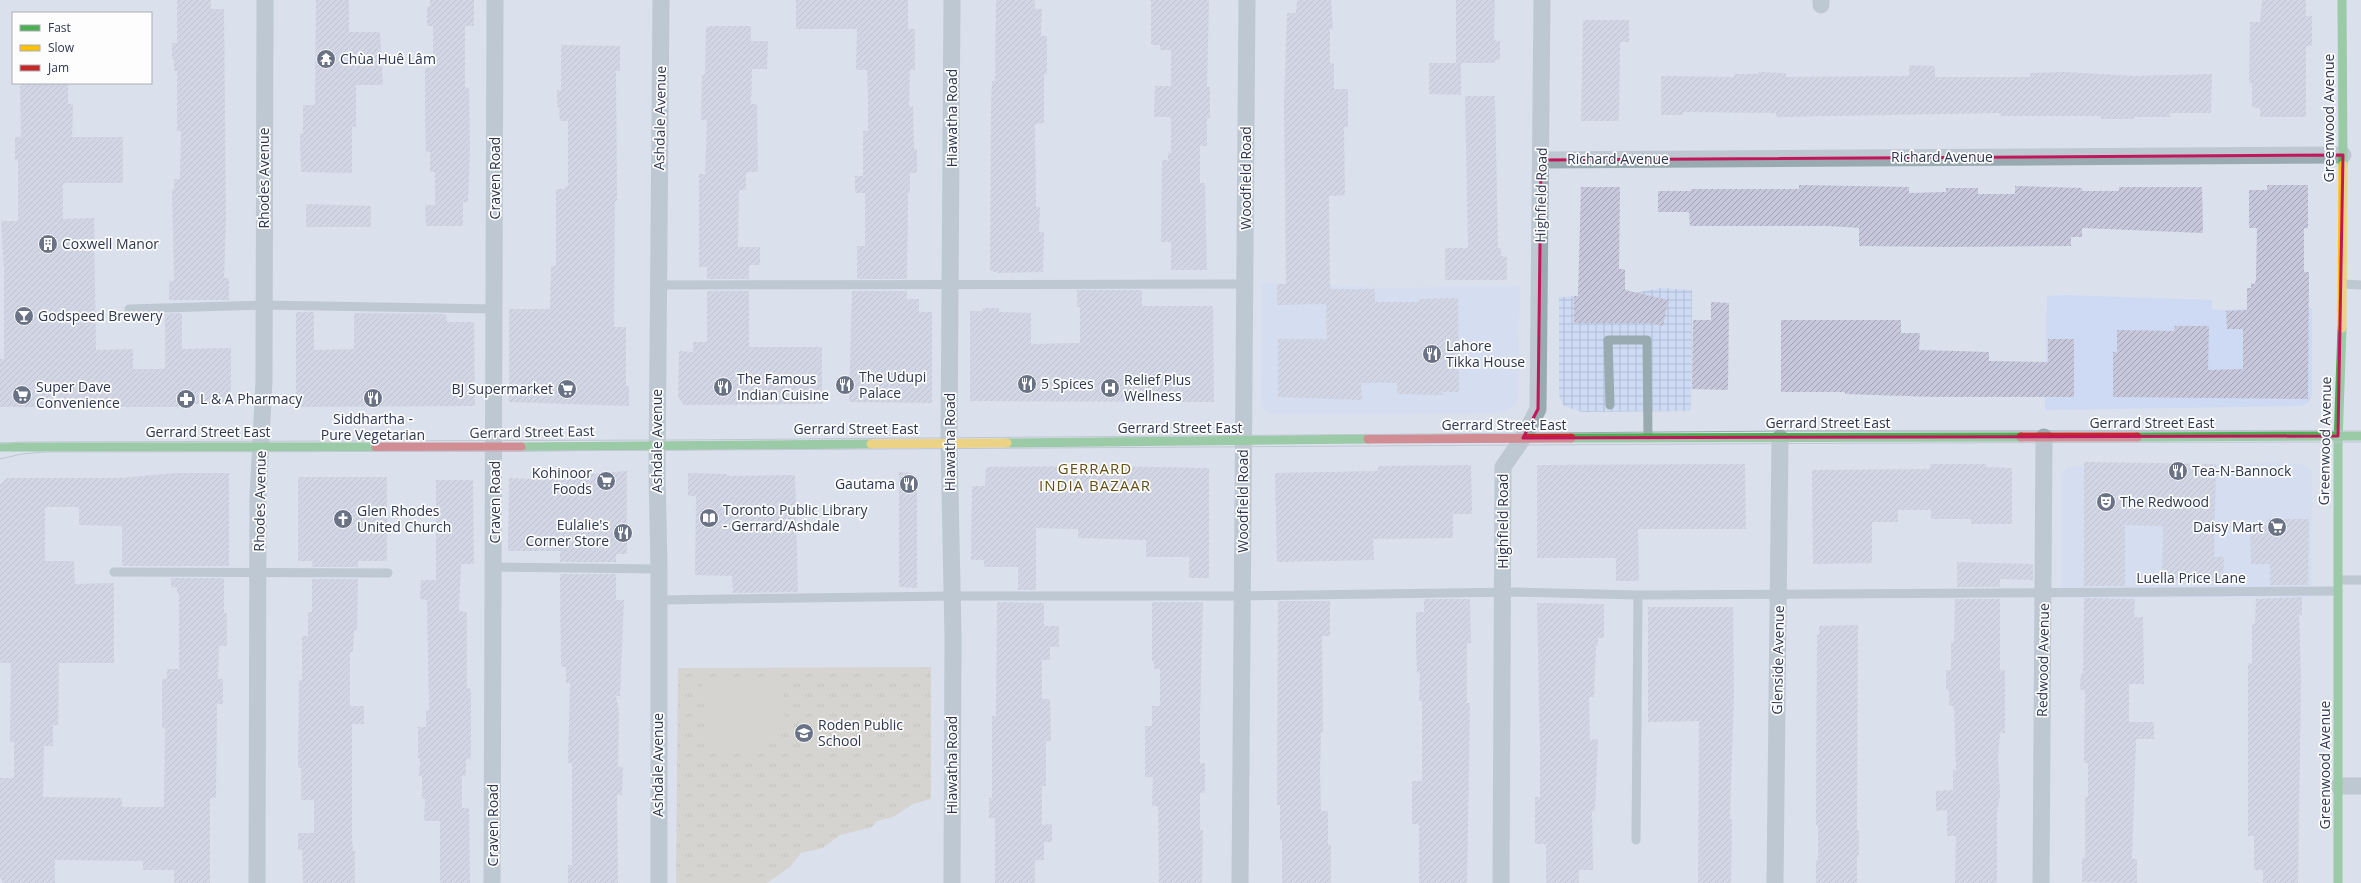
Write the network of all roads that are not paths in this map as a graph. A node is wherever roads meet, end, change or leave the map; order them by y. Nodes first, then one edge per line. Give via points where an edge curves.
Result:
1 (265, 0) edge
2 (495, 0) edge
3 (662, 0) edge
4 (952, 0) edge
5 (1247, 0) edge
6 (1542, 0) edge
7 (2342, 0) edge
8 (2343, 155) junction
9 (1541, 160) junction
10 (951, 284) junction
11 (1245, 284) junction
12 (2342, 284) junction
13 (659, 285) junction
14 (2361, 285) edge
15 (263, 305) junction
16 (128, 309) dead end
17 (495, 309) junction
18 (1610, 405) dead end
19 (2338, 436) junction
20 (2361, 436) edge
21 (2044, 437) junction
22 (1523, 438) junction
23 (1648, 438) junction
24 (1780, 438) junction
25 (949, 442) junction
26 (1243, 442) junction
27 (658, 445) junction
28 (261, 446) junction
29 (0, 447) edge
30 (494, 447) junction
31 (495, 567) junction
32 (659, 569) junction
33 (114, 572) dead end
34 (258, 573) junction
35 (388, 573) dead end
36 (2338, 580) junction
37 (2361, 580) edge
38 (2338, 591) junction
39 (1502, 592) junction
40 (2044, 593) junction
41 (1779, 594) junction
42 (1242, 595) junction
43 (1638, 595) junction
44 (952, 596) junction
45 (658, 600) junction
46 (2339, 786) junction
47 (2361, 786) edge
48 (1636, 840) dead end
49 (257, 883) edge
50 (492, 883) edge
51 (658, 883) edge
52 (952, 883) edge
53 (1240, 883) edge
54 (1501, 883) edge
55 (1775, 883) edge
56 (2041, 883) edge
57 (2338, 883) edge

1 - 15 street, Rhodes Avenue
2 - 17 street, Craven Road
3 - 13 street, Ashdale Avenue
4 - 10 street, Hiawatha Road
5 - 11 street, Woodfield Road
6 - 9 street, Highfield Road
7 - 8 main road, Greenwood Avenue
8 - 9 street, Richard Avenue
8 - 12 main road, Greenwood Avenue
9 - 22 street, Highfield Road via 1538,409
10 - 11 lane
10 - 13 lane
10 - 25 street, Hiawatha Road
11 - 26 street, Woodfield Road
12 - 14 lane
12 - 19 main road, Greenwood Avenue
13 - 27 street, Ashdale Avenue
15 - 16 lane
15 - 17 lane
15 - 28 street, Rhodes Avenue via 264,381
17 - 30 street, Craven Road
18 - 23 lane via 1608,340 1647,340
19 - 20 main road, Gerrard Street East
19 - 21 main road, Gerrard Street East
19 - 36 main road, Greenwood Avenue
21 - 24 main road, Gerrard Street East
21 - 40 street, Redwood Avenue
22 - 23 main road, Gerrard Street East
22 - 26 main road, Gerrard Street East
22 - 39 street, Highfield Road via 1503,467
23 - 24 main road, Gerrard Street East
24 - 41 street, Glenside Avenue
25 - 26 main road, Gerrard Street East
25 - 27 main road, Gerrard Street East
25 - 44 street, Hiawatha Road
26 - 42 street, Woodfield Road
27 - 30 main road, Gerrard Street East
27 - 32 street, Ashdale Avenue
28 - 29 main road, Gerrard Street East
28 - 30 main road, Gerrard Street East
28 - 34 street, Rhodes Avenue
30 - 31 street, Craven Road
31 - 32 lane
31 - 50 street, Craven Road
32 - 45 street, Ashdale Avenue
33 - 34 lane
34 - 35 lane
34 - 49 street, Rhodes Avenue
36 - 37 lane
36 - 38 main road, Greenwood Avenue
38 - 40 lane, Luella Price Lane
38 - 46 main road, Greenwood Avenue
39 - 42 lane, Luella Price Lane
39 - 43 lane, Luella Price Lane
39 - 54 street, Highfield Road
40 - 41 lane, Luella Price Lane
40 - 56 street, Redwood Avenue
41 - 43 lane, Luella Price Lane
41 - 55 street, Glenside Avenue
42 - 44 lane, Luella Price Lane
42 - 53 street, Woodfield Road
43 - 48 lane
44 - 45 lane, Luella Price Lane
44 - 52 street, Hiawatha Road
45 - 51 street, Ashdale Avenue
46 - 47 street
46 - 57 main road, Greenwood Avenue

